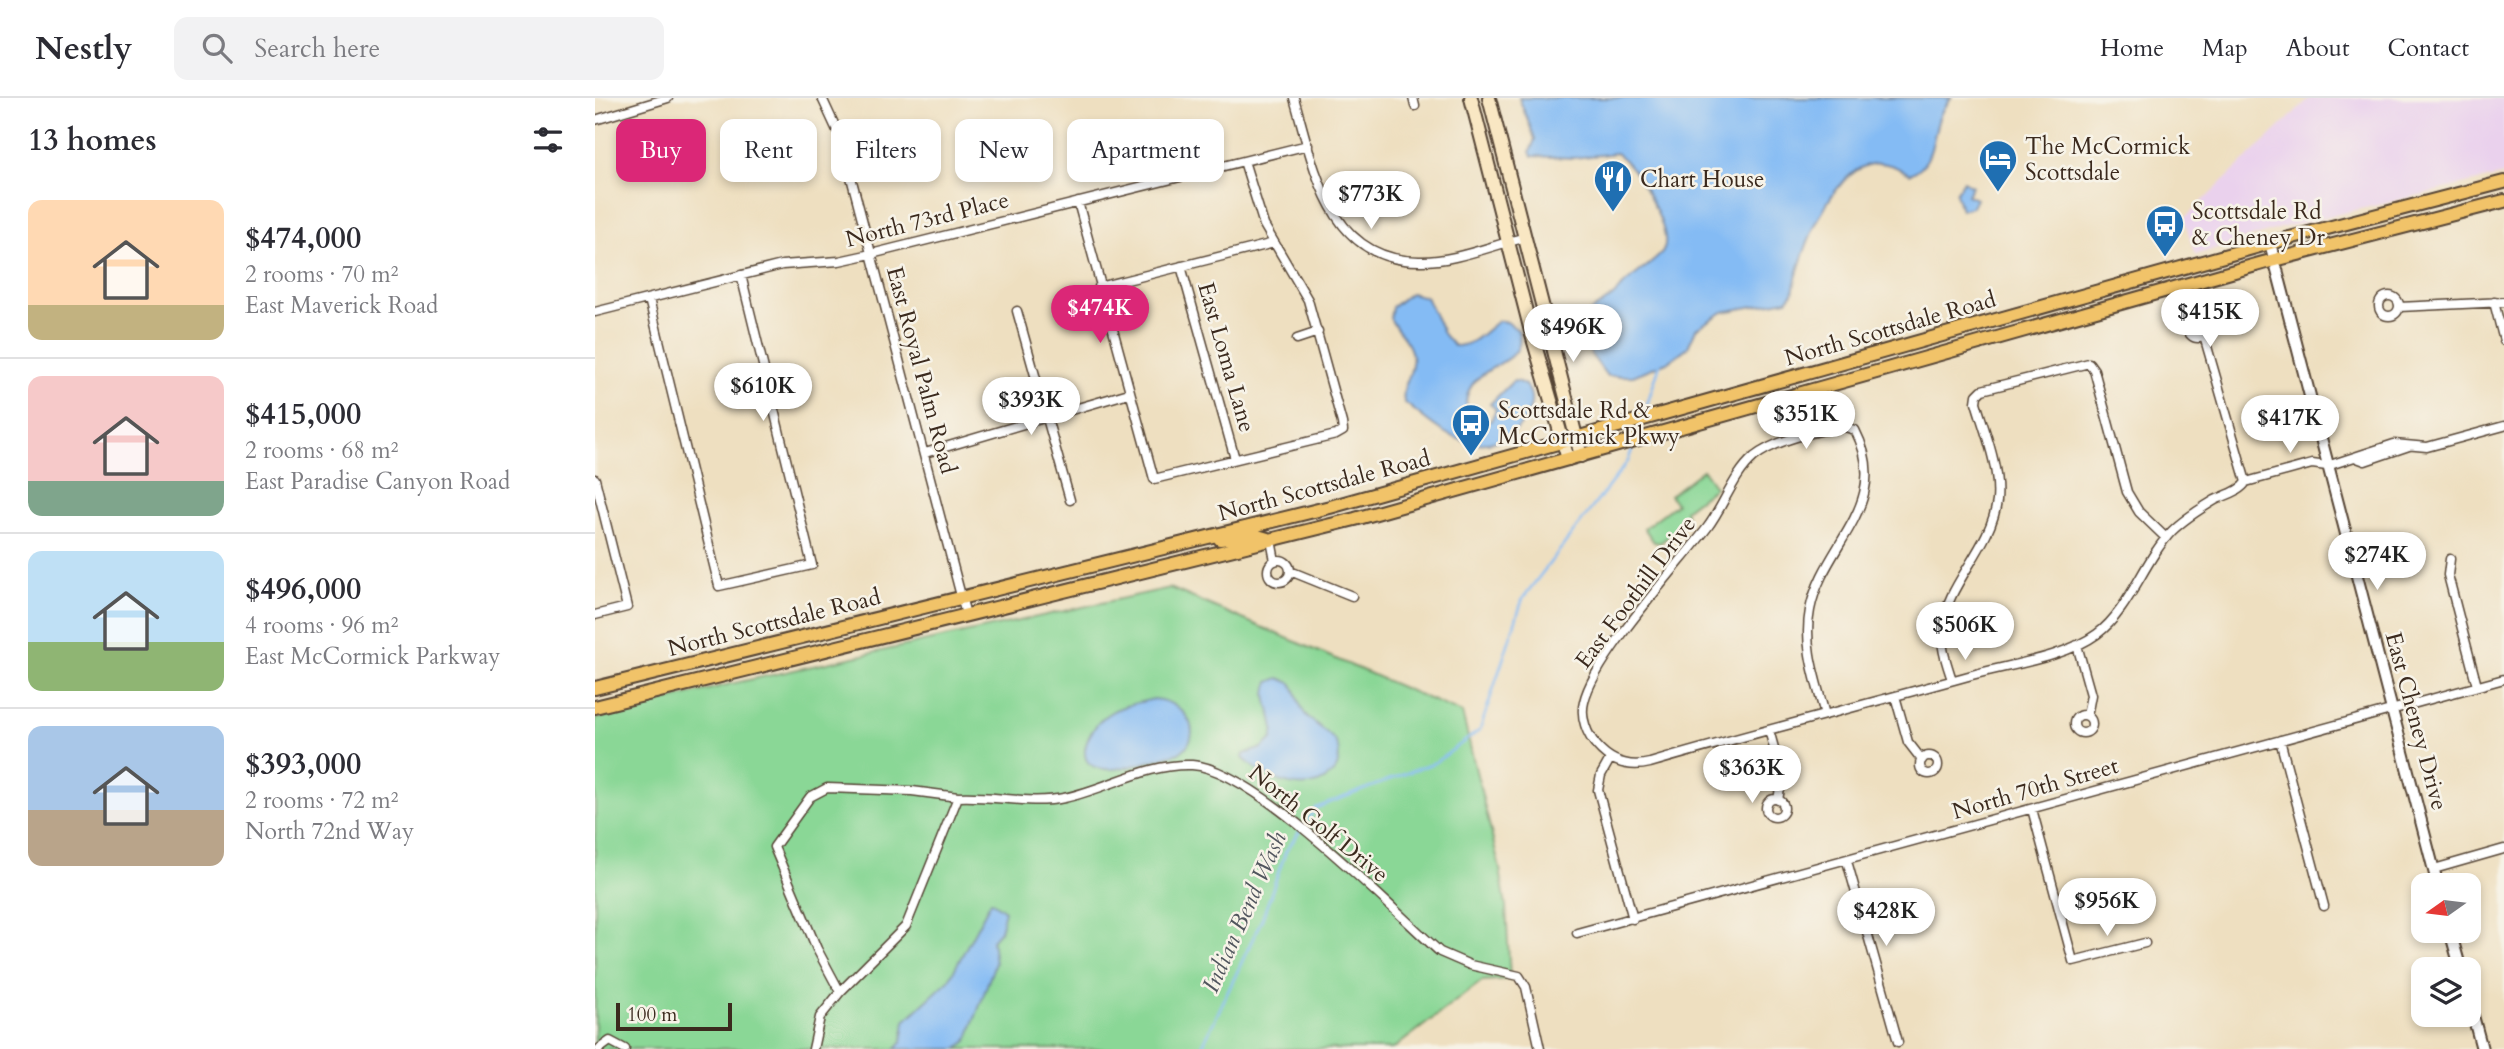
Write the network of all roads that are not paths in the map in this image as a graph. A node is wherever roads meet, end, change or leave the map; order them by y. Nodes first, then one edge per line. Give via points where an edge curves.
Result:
1 (668, 98) edge
2 (822, 98) edge
3 (1294, 98) edge
4 (1471, 98) edge
5 (1489, 98) edge
6 (595, 120) edge
7 (1308, 145) junction
8 (1244, 161) junction
9 (2504, 182) edge
10 (2504, 201) edge
11 (1078, 202) junction
12 (1523, 238) junction
13 (1508, 242) junction
14 (1274, 243) junction
15 (2270, 243) junction
16 (871, 254) junction
17 (2274, 260) junction
18 (1181, 266) junction
19 (741, 275) junction
20 (1099, 286) junction
21 (649, 299) junction
22 (2494, 302) junction
23 (2504, 302) edge
24 (2399, 307) dead end
25 (1017, 311) dead end
26 (595, 312) edge
27 (1318, 332) junction
28 (2204, 336) dead end
29 (1297, 339) dead end
30 (2504, 341) edge
31 (1129, 393) junction
32 (1047, 417) junction
33 (2504, 426) edge
34 (1576, 439) junction
35 (1562, 442) junction
36 (925, 453) junction
37 (1583, 455) junction
38 (1235, 458) junction
39 (1567, 459) junction
40 (2327, 466) junction
41 (595, 479) edge
42 (2246, 482) junction
43 (1070, 500) dead end
44 (1330, 507) junction
45 (2166, 538) junction
46 (1200, 539) junction
47 (1271, 540) junction
48 (2450, 559) dead end
49 (1275, 561) junction
50 (1290, 571) junction
51 (1352, 596) dead end
52 (962, 598) junction
53 (595, 615) edge
54 (966, 615) junction
55 (2077, 645) junction
56 (2504, 679) edge
57 (1952, 680) junction
58 (2477, 686) junction
59 (595, 688) edge
60 (1895, 696) junction
61 (595, 707) edge
62 (2392, 710) junction
63 (1825, 715) junction
64 (2087, 716) dead end
65 (1769, 730) junction
66 (2280, 740) junction
67 (1610, 759) junction
68 (1922, 760) dead end
69 (958, 797) junction
70 (1778, 800) dead end
71 (2032, 809) junction
72 (2504, 849) edge
73 (1847, 861) junction
74 (2434, 869) junction
75 (2435, 873) edge
76 (2324, 906) dead end
77 (1633, 919) junction
78 (1577, 933) dead end
79 (2145, 943) dead end
80 (840, 992) junction
81 (2476, 1027) edge
82 (1898, 1042) dead end
83 (600, 1049) edge
84 (625, 1049) edge
85 (813, 1049) edge
86 (1541, 1049) edge
87 (2482, 1049) edge

1 - 6 street
2 - 16 street, East Royal Palm Road via 842,139
3 - 7 street
4 - 13 main road
5 - 12 main road
7 - 8 street, North 73rd Place
7 - 13 street via 1333,215 1352,237 1378,252 1419,261
8 - 11 street, North 73rd Place
8 - 14 street
9 - 15 main road, North Scottsdale Road
10 - 17 main road, North Scottsdale Road
11 - 16 street, North 73rd Place
11 - 20 street
12 - 13 street
12 - 34 main road
13 - 35 main road
14 - 18 street
14 - 27 street via 1304,290
15 - 17 street, East Cheney Drive
15 - 34 main road, North Scottsdale Road
16 - 19 street, North 73rd Place
16 - 36 street, East Royal Palm Road
17 - 37 main road, North Scottsdale Road
17 - 40 street, East Cheney Drive
18 - 20 street
18 - 38 street, East Loma Lane
19 - 21 street, North 73rd Place
19 - 21 street via 812,565 719,586
20 - 31 street
21 - 26 street, North 73rd Place
22 - 23 street
22 - 24 street
22 - 30 street
25 - 32 street
27 - 29 street
27 - 38 street via 1343,430
28 - 42 street
31 - 32 street
31 - 38 street via 1154,479
32 - 36 street
32 - 43 street
33 - 40 street via 2427,447 2409,446 2365,461 2357,458
34 - 35 main road, North Scottsdale Road
34 - 37 main road
35 - 39 main road
35 - 44 main road, North Scottsdale Road
36 - 52 street, East Royal Palm Road
37 - 39 main road, North Scottsdale Road
39 - 47 main road, North Scottsdale Road
40 - 42 street via 2312,464
40 - 62 street, East Cheney Drive
41 - 53 street via 627,607
42 - 45 street via 2243,488 2190,516
44 - 46 main road, North Scottsdale Road
44 - 47 main road via 1321,518 1280,529
45 - 55 street via 2108,624
45 - 57 street via 2139,512 2127,492 2089,363 1982,390 1977,395 1995,471 1997,503 1987,534 1942,626
46 - 47 main road via 1254,535
46 - 52 main road, North Scottsdale Road
47 - 49 street
47 - 54 main road, North Scottsdale Road
48 - 58 street via 2448,575
49 - 50 street via 1285,562
49 - 50 street via 1269,570 1275,581 1285,580
50 - 51 street
52 - 54 street, East Royal Palm Road
52 - 59 main road, North Scottsdale Road
54 - 61 main road, North Scottsdale Road
55 - 57 street
55 - 64 street via 2091,695
56 - 58 street, North 70th Street
57 - 60 street
58 - 62 street, North 70th Street
60 - 63 street
60 - 68 street via 1908,742
62 - 66 street, North 70th Street
62 - 74 street, East Cheney Drive
63 - 65 street
63 - 67 street, East Foothill Drive via 1807,629 1816,592 1865,496 1866,467 1857,435 1850,428 1839,427 1777,444 1745,467 1709,526 1613,649 1584,701 1584,720 1594,743
65 - 67 street via 1642,765
65 - 70 street via 1783,784
66 - 71 street, North 70th Street
66 - 76 street
67 - 77 street via 1598,790
69 - 80 street via 906,926
69 - 80 street, North Golf Drive via 827,788 810,797 774,847
69 - 86 street, North Golf Drive via 1065,798 1134,774 1190,765 1235,778 1318,841 1440,952 1470,965 1516,975 1525,987
71 - 73 street, North 70th Street
71 - 79 street via 2073,961
72 - 74 street
73 - 77 street, North 70th Street
73 - 82 street
74 - 75 street, East Cheney Drive
77 - 78 street, North 70th Street
80 - 85 street via 820,1017
81 - 87 street
83 - 84 street via 610,1041

